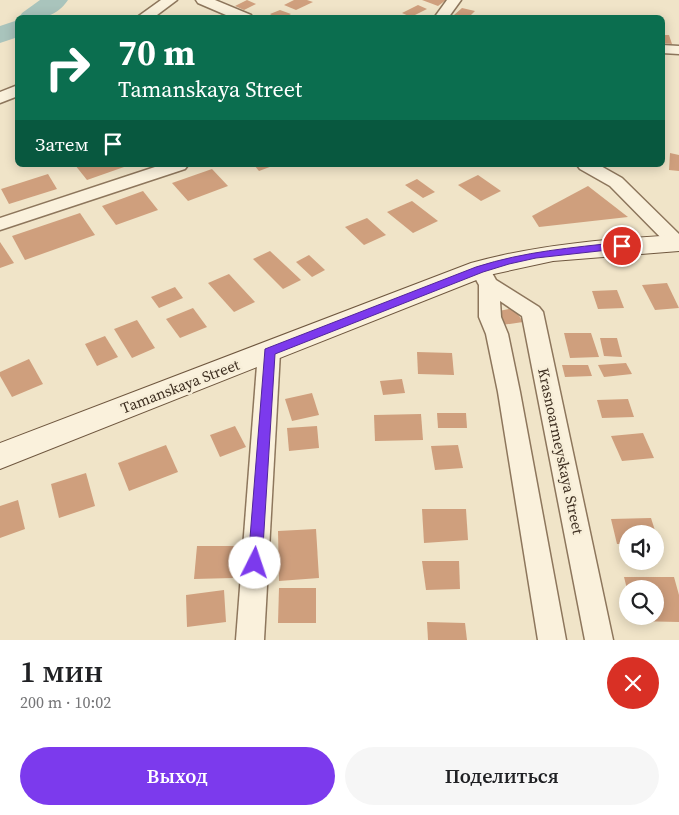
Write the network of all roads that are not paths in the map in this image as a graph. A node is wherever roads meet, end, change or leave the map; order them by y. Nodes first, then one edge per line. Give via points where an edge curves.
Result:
1 (170, 0) edge
2 (203, 0) edge
3 (454, 0) edge
4 (148, 15) edge
5 (239, 15) edge
6 (443, 15) edge
7 (665, 49) edge
8 (679, 50) edge
9 (15, 91) edge
10 (0, 98) edge
11 (173, 167) edge
12 (590, 167) edge
13 (0, 224) edge
14 (678, 243) edge
15 (484, 277) junction
16 (269, 352) junction
17 (0, 456) edge
18 (250, 640) edge
19 (552, 640) edge
20 (599, 640) edge

1 - 4 street
2 - 5 street
3 - 6 street
7 - 8 street
9 - 10 street
11 - 13 street
12 - 14 street via 616,182
14 - 15 main road, Tamanskaya Street via 536,255
15 - 16 main road, Tamanskaya Street
15 - 19 street via 490,318 497,334 509,392
15 - 20 street, Krasnoarmeyskaya Street via 532,312
16 - 17 main road, Tamanskaya Street
16 - 18 street

